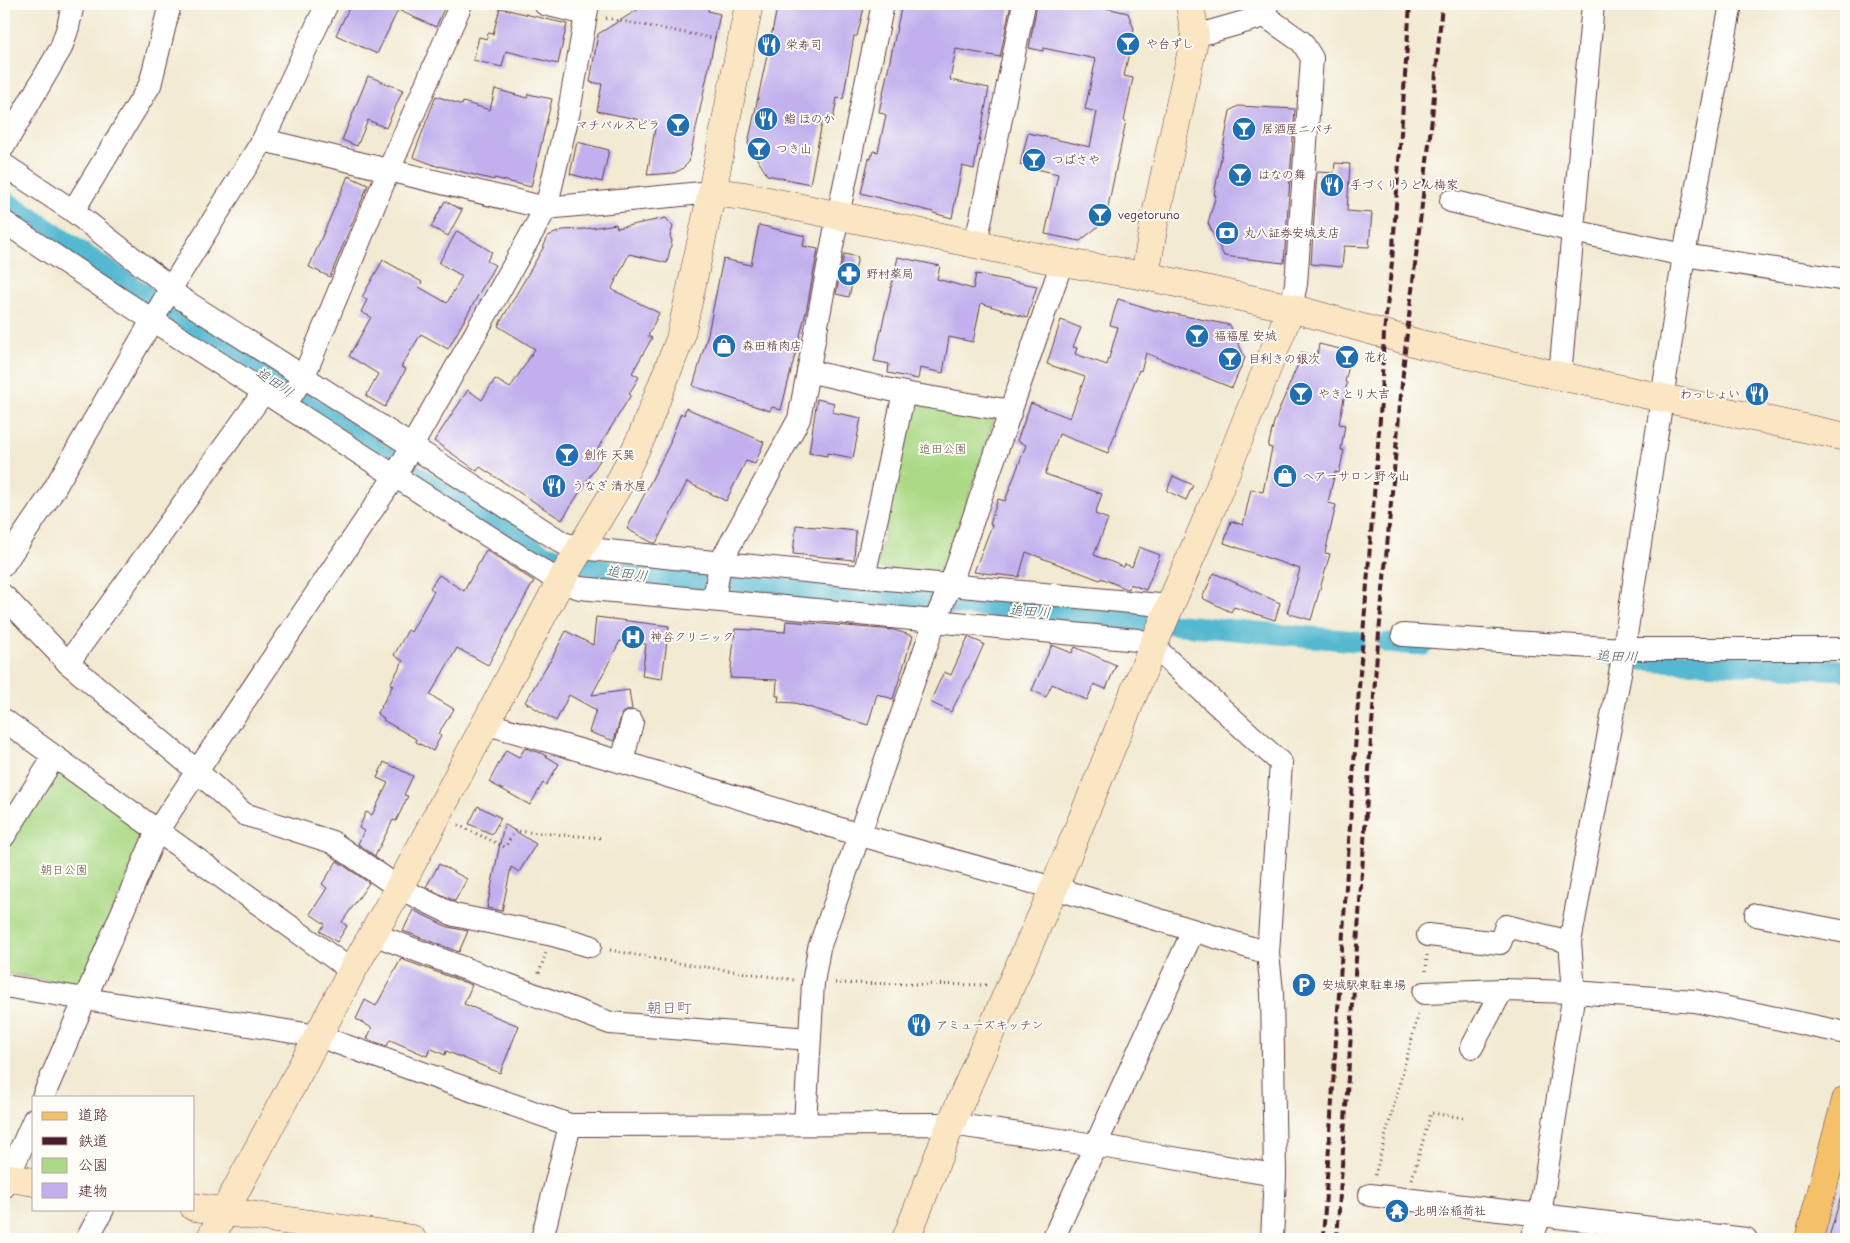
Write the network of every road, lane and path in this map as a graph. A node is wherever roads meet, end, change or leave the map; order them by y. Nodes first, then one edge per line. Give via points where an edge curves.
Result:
1 (74, 4) edge
2 (170, 4) edge
3 (327, 4) edge
4 (461, 4) edge
5 (545, 4) edge
6 (749, 4) edge
7 (883, 4) edge
8 (1024, 4) edge
9 (1190, 4) edge
10 (1593, 4) edge
11 (1731, 4) edge
12 (587, 9) edge
13 (1266, 10) edge
14 (1195, 36) junction
15 (741, 44) junction
16 (262, 140) junction
17 (4, 146) edge
18 (4, 165) edge
19 (390, 171) junction
20 (712, 192) junction
21 (1451, 201) dead end
22 (546, 208) junction
23 (73, 211) junction
24 (838, 215) junction
25 (4, 222) edge
26 (1573, 231) junction
27 (976, 243) junction
28 (1684, 255) junction
29 (1062, 262) junction
30 (1145, 276) junction
31 (1846, 280) edge
32 (171, 288) junction
33 (1291, 308) junction
34 (152, 320) junction
35 (808, 371) junction
36 (304, 376) junction
37 (1560, 376) junction
38 (264, 392) junction
39 (904, 392) junction
40 (1663, 398) junction
41 (285, 405) junction
42 (1011, 411) junction
43 (1846, 437) edge
44 (411, 445) junction
45 (395, 476) junction
46 (582, 548) junction
47 (720, 563) junction
48 (4, 564) edge
49 (864, 577) junction
50 (560, 582) junction
51 (950, 586) junction
52 (4, 596) edge
53 (714, 600) junction
54 (1171, 606) junction
55 (935, 621) junction
56 (1402, 635) dead end
57 (1153, 646) junction
58 (1846, 649) edge
59 (1622, 656) junction
60 (68, 663) junction
61 (4, 720) edge
62 (632, 722) dead end
63 (484, 723) junction
64 (54, 757) junction
65 (622, 762) junction
66 (197, 771) junction
67 (452, 822) dead end
68 (157, 831) junction
69 (860, 835) junction
70 (4, 836) edge
71 (603, 838) dead end
72 (399, 888) junction
73 (1054, 888) junction
74 (1756, 915) dead end
75 (1193, 930) junction
76 (1846, 932) edge
77 (373, 934) junction
78 (553, 935) junction
79 (1428, 935) joint
80 (1570, 942) junction
81 (590, 946) joint
82 (1268, 953) junction
83 (352, 971) junction
84 (814, 983) junction
85 (992, 985) dead end
86 (4, 986) edge
87 (1502, 990) junction
88 (1574, 992) junction
89 (532, 993) junction
90 (1424, 993) junction
91 (85, 998) junction
92 (1846, 1033) edge
93 (318, 1036) junction
94 (809, 1039) junction
95 (1472, 1047) dead end
96 (43, 1096) edge
97 (1846, 1100) edge
98 (1465, 1118) dead end
99 (570, 1124) junction
100 (805, 1124) junction
101 (951, 1124) junction
102 (32, 1125) edge
103 (1095, 1145) junction
104 (1839, 1156) edge
105 (1275, 1175) junction
106 (12, 1181) edge
107 (1370, 1195) joint
108 (1407, 1199) junction
109 (195, 1207) edge
110 (102, 1210) edge
111 (224, 1212) junction
112 (1540, 1215) junction
113 (87, 1239) edge
114 (210, 1239) edge
115 (412, 1239) edge
116 (542, 1239) edge
117 (906, 1239) edge
118 (1052, 1239) edge
119 (1272, 1239) edge
120 (1532, 1239) edge
121 (1746, 1239) edge
122 (1809, 1239) edge

1 - 17 street via 61,48
2 - 23 street via 150,85
3 - 16 street
4 - 19 street
5 - 12 street
6 - 15 street
7 - 24 street
8 - 27 street
9 - 14 street
10 - 26 street
11 - 28 street
12 - 15 path
12 - 22 street via 569,111
13 - 14 street
13 - 33 street via 1302,42 1312,58 1296,284
14 - 30 street
15 - 20 street
16 - 19 street
16 - 32 street
18 - 23 street
19 - 22 street
19 - 36 street
20 - 22 street
20 - 24 street
20 - 46 street via 680,339 642,436
21 - 26 street
22 - 44 street
23 - 32 street
24 - 27 street
24 - 35 street
25 - 34 street
26 - 28 street
26 - 37 street
27 - 29 street
28 - 31 street
28 - 40 street
29 - 30 street
29 - 42 street
30 - 33 street
32 - 34 street
32 - 36 street
33 - 37 street via 1420,344
33 - 54 street
34 - 38 street
34 - 48 street via 50,496
35 - 39 street
35 - 47 street via 799,418
36 - 41 street
36 - 44 street
37 - 40 street
38 - 41 street
38 - 60 street
39 - 42 street
39 - 49 street
40 - 43 street
40 - 59 street
41 - 45 street
42 - 51 street
44 - 45 street
44 - 46 street via 563,543
45 - 50 street
45 - 66 street
46 - 47 street
46 - 50 street
47 - 49 street
47 - 53 street
49 - 51 street
50 - 53 street via 580,588
50 - 63 street
51 - 54 street
51 - 55 street
52 - 60 street
53 - 55 street
54 - 57 street
55 - 57 street via 1138,640
55 - 69 street
56 - 59 street
57 - 73 street
57 - 82 street via 1281,763
58 - 59 street
59 - 80 street
60 - 66 street
61 - 64 street
62 - 65 street
63 - 65 street
63 - 72 street
64 - 68 street
64 - 70 street
65 - 69 street
66 - 68 street
66 - 72 street via 244,814 332,842
67 - 71 path via 504,847 515,831
68 - 83 street
68 - 91 street
69 - 73 street
69 - 84 street via 819,948
72 - 77 street
72 - 78 street via 454,915
73 - 75 street
73 - 101 street
74 - 76 street
75 - 82 street
75 - 103 street
77 - 83 street
77 - 89 street
78 - 81 street
78 - 89 path
79 - 80 street via 1500,943 1506,926
79 - 90 path
80 - 88 street
81 - 84 path
82 - 105 street via 1272,992
83 - 93 street
84 - 85 path
84 - 94 street
86 - 91 street
87 - 88 street
87 - 90 street
87 - 95 street
88 - 92 street via 1695,1001
88 - 112 street
89 - 94 street via 610,1023
90 - 107 path
91 - 93 street
91 - 96 street
93 - 99 street
93 - 111 street
94 - 100 street
97 - 104 main road
98 - 108 path via 1432,1113
99 - 100 street
99 - 116 street
100 - 101 street
101 - 103 street
101 - 117 street
102 - 106 street
103 - 105 street
103 - 118 street
104 - 122 main road
105 - 119 street
107 - 108 street
108 - 112 street
109 - 111 street
110 - 113 street
111 - 114 street
111 - 115 street
112 - 120 street
112 - 121 street

